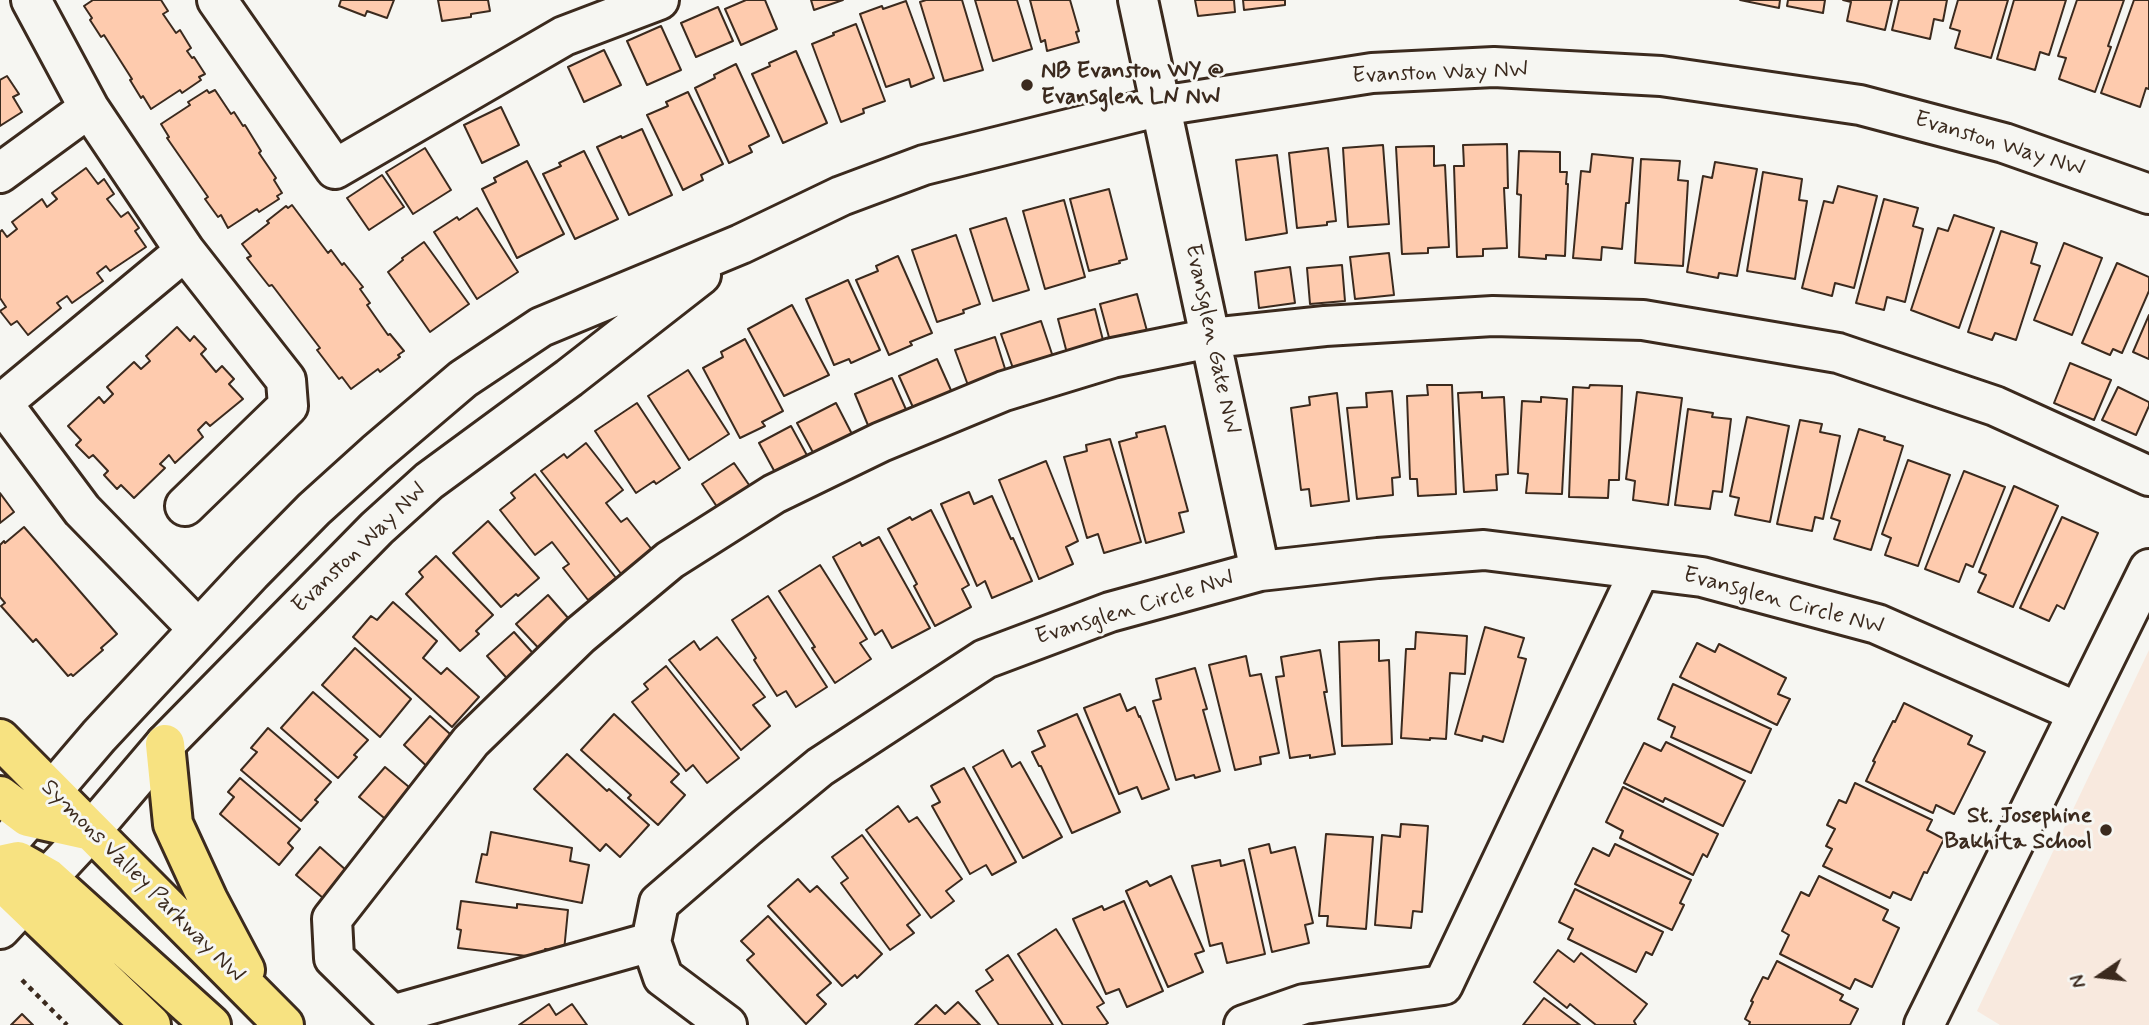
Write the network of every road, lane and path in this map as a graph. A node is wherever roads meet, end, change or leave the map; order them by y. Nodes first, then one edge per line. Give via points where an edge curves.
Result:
1 (31, 0) edge
2 (217, 0) edge
3 (659, 0) edge
4 (1138, 0) edge
5 (1161, 106) junction
6 (89, 108) junction
7 (0, 173) edge
8 (2149, 194) edge
9 (741, 244) junction
10 (185, 251) junction
11 (1210, 338) junction
12 (1, 401) edge
13 (2149, 477) edge
14 (185, 506) dead end
15 (2149, 569) edge
16 (1640, 570) junction
17 (1260, 571) junction
18 (198, 629) junction
19 (2077, 712) junction
20 (0, 739) edge
21 (165, 744) junction
22 (27, 801) edge
23 (91, 831) junction
24 (0, 852) edge
25 (0, 865) edge
26 (18, 898) edge
27 (651, 942) junction
28 (22, 980) dead end
29 (274, 1015) edge
30 (68, 1025) edge
31 (151, 1025) edge
32 (211, 1025) edge
33 (727, 1025) edge
34 (1244, 1025) edge
35 (1924, 1025) edge

1 - 6 street
2 - 3 street via 335,169 564,36
4 - 5 street, Evansglen Gate NW
5 - 8 street, Evanston Way NW via 1372,73 1493,67 1661,76 1860,105 2004,142
5 - 9 street, Evanston Way NW via 924,165 841,197
5 - 11 street, Evansglen Gate NW
6 - 7 street
6 - 10 street
9 - 18 street, Evanston Way NW via 541,327 463,379 314,509
9 - 21 street, Evanston Way NW via 429,481
10 - 12 street
10 - 14 street via 286,380 288,406
11 - 13 street via 1493,316 1643,320 1838,353 1995,406
11 - 17 street, Evansglen Gate NW
11 - 27 street via 1112,358 979,401 881,442 774,495 670,560 580,635 471,741 332,919 334,958 393,1014
12 - 18 street via 82,510
15 - 19 street
16 - 17 street, Evansglen Circle NW via 1483,550
16 - 19 street, Evansglen Circle NW via 1702,577 1877,624
16 - 34 street via 1443,985 1304,1004
17 - 27 street, Evansglen Circle NW via 1110,612 985,659 820,766 746,828 659,903
18 - 22 street, Evanston Way NW
19 - 35 street
20 - 22 main road, Symons Valley Parkway NW
21 - 23 street, Evanston Way NW
21 - 29 main road via 173,824 208,900
22 - 23 main road, Symons Valley Parkway NW
22 - 24 street, Evanston Way NW
23 - 26 street, Evanston Way NW
23 - 29 main road, Symons Valley Parkway NW
25 - 26 main road via 18,861
26 - 31 main road
26 - 32 main road
27 - 33 street via 663,977
28 - 30 path

